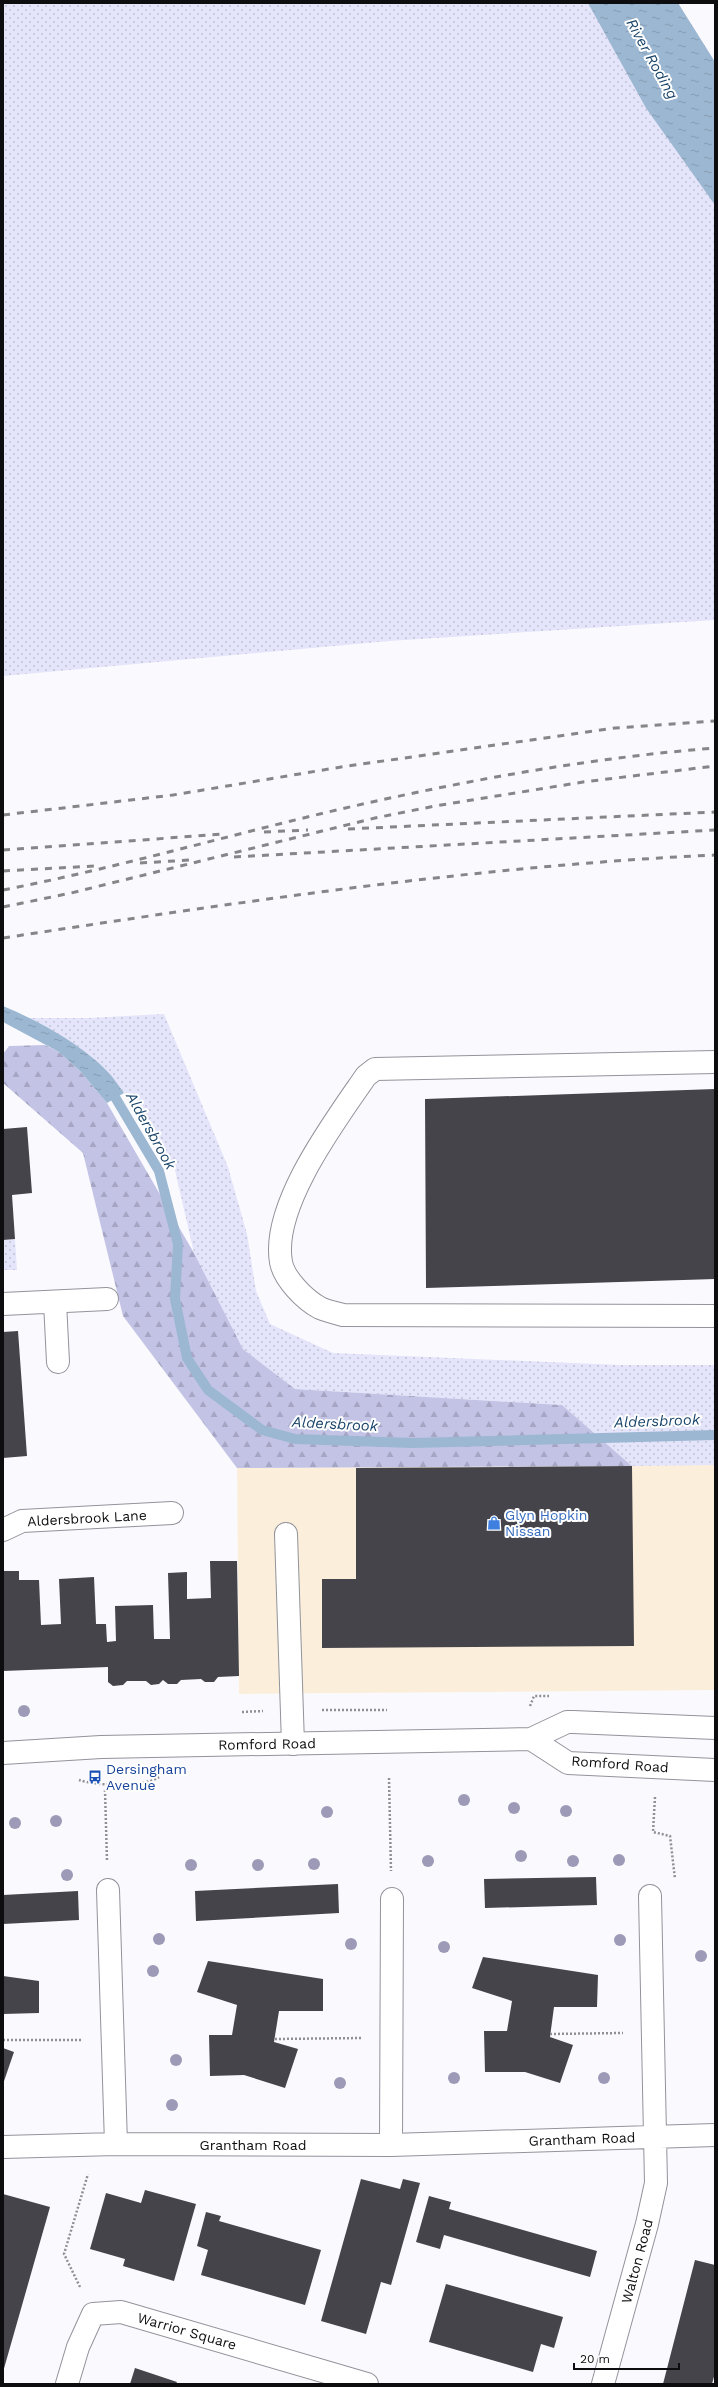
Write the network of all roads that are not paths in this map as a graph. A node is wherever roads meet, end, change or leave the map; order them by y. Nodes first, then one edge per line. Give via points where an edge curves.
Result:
1 (715, 1062) edge
2 (107, 1299) dead end
3 (55, 1302) junction
4 (3, 1304) edge
5 (715, 1316) edge
6 (58, 1362) dead end
7 (172, 1514) dead end
8 (3, 1530) edge
9 (286, 1534) dead end
10 (715, 1728) edge
11 (530, 1739) junction
12 (293, 1744) junction
13 (3, 1753) edge
14 (715, 1770) edge
15 (108, 1890) road end
16 (650, 1896) dead end
17 (392, 1899) road end
18 (715, 2135) edge
19 (654, 2136) junction
20 (106, 2144) junction
21 (390, 2145) junction
22 (3, 2147) edge
23 (356, 2382) edge
24 (67, 2384) edge
25 (603, 2384) edge

1 - 5 street via 375,1069 366,1076 329,1131 296,1189 281,1230 281,1263 290,1282 319,1308 343,1315
2 - 3 street
3 - 4 street
3 - 6 street
7 - 8 street, Aldersbrook Lane via 22,1521
9 - 12 street
10 - 11 street, Romford Road via 567,1722
11 - 12 street, Romford Road
11 - 14 street, Romford Road via 568,1762
12 - 13 street, Romford Road via 101,1747
15 - 20 street via 113,2040
16 - 19 street, Grantham Road
17 - 21 street
18 - 19 street, Grantham Road
19 - 21 street, Grantham Road
19 - 25 street, Walton Road via 656,2182 649,2217
20 - 21 street, Grantham Road
20 - 22 street, Grantham Road
23 - 24 street, Warrior Square via 120,2312 93,2314 78,2347

